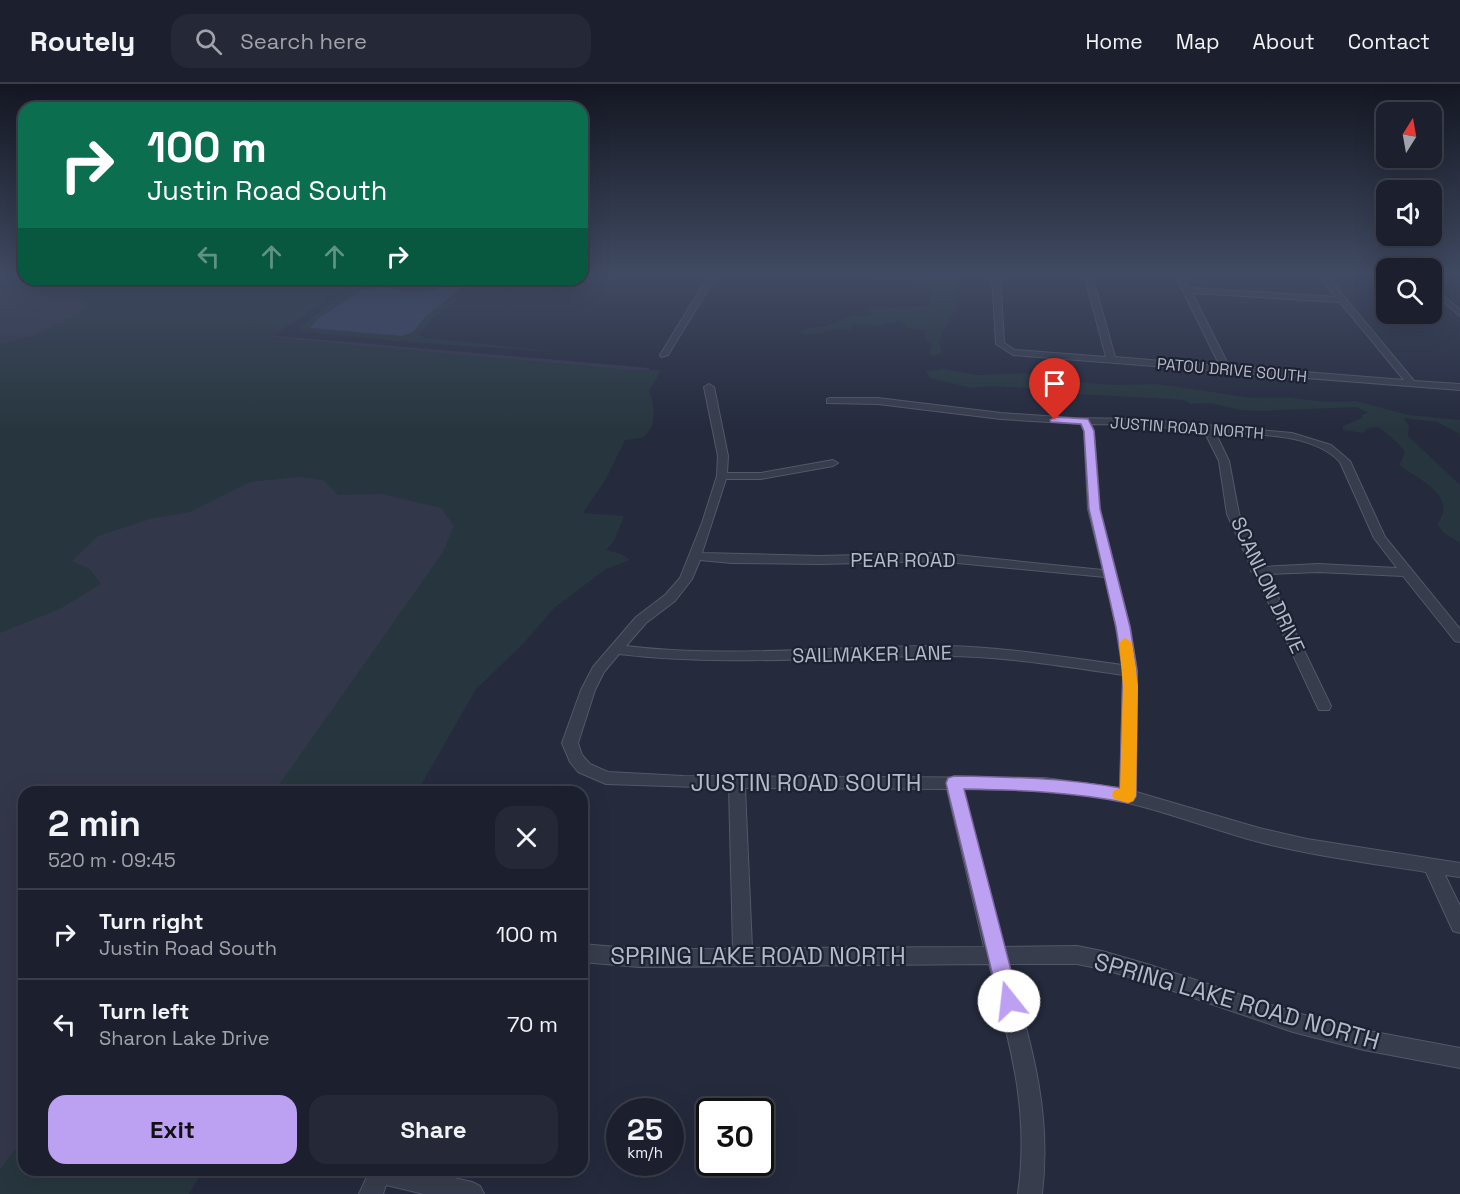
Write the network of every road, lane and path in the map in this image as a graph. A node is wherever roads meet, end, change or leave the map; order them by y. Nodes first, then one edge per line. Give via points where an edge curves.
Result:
1 (681, 327) edge
2 (999, 327) edge
3 (1102, 327) edge
4 (1205, 327) edge
5 (1364, 327) edge
6 (664, 355) dead end
7 (1111, 360) junction
8 (1226, 369) junction
9 (1412, 384) junction
10 (709, 387) dead end
11 (1460, 387) edge
12 (830, 400) dead end
13 (1084, 421) junction
14 (1208, 428) junction
15 (833, 463) dead end
16 (722, 476) junction
17 (696, 556) junction
18 (1257, 571) junction
19 (1408, 572) junction
20 (1110, 574) junction
21 (1460, 638) edge
22 (614, 649) junction
23 (1130, 671) junction
24 (1324, 706) dead end
25 (737, 783) junction
26 (954, 783) junction
27 (1128, 796) junction
28 (1432, 866) junction
29 (1460, 870) edge
30 (1460, 925) edge
31 (588, 953) edge
32 (996, 955) junction
33 (743, 956) junction
34 (1460, 1058) edge
35 (379, 1176) edge
36 (401, 1176) edge
37 (371, 1194) edge
38 (472, 1194) edge
39 (1030, 1194) edge

1 - 6 street
2 - 7 street, PATOU DRIVE SOUTH via 1004,348 1021,353
3 - 7 street
4 - 8 street
5 - 9 street
7 - 8 street, PATOU DRIVE SOUTH
8 - 9 street, PATOU DRIVE SOUTH
9 - 11 street, PATOU DRIVE SOUTH
10 - 16 street via 723,456
12 - 13 street, JUSTIN ROAD NORTH
13 - 14 street, JUSTIN ROAD NORTH
13 - 20 street via 1089,431 1094,509
14 - 18 street, SCANLON DRIVE via 1224,461 1233,514
14 - 19 street, JUSTIN ROAD NORTH via 1299,437 1327,446 1345,461 1380,538
15 - 16 street via 761,476
16 - 17 street
17 - 20 street, PEAR ROAD via 821,560 936,557
17 - 22 street via 686,579
18 - 19 street via 1318,568
18 - 24 street, SCANLON DRIVE
19 - 21 street
20 - 23 street
22 - 23 street, SAILMAKER LANE via 705,658 945,651 1012,654
22 - 25 street, JUSTIN ROAD SOUTH via 588,690 570,743 579,763 606,777
23 - 27 street
25 - 26 street, JUSTIN ROAD SOUTH
25 - 33 street
26 - 27 street, JUSTIN ROAD SOUTH via 1045,784
26 - 32 street
27 - 28 street, JUSTIN ROAD SOUTH via 1258,835
28 - 29 street, JUSTIN ROAD SOUTH
28 - 30 street
31 - 33 street, SPRING LAKE ROAD NORTH via 639,958
32 - 33 street, SPRING LAKE ROAD NORTH
32 - 34 street, SPRING LAKE ROAD NORTH via 1077,955 1114,962 1311,1027
32 - 39 street via 1026,1064 1034,1135
35 - 37 street
36 - 38 street

